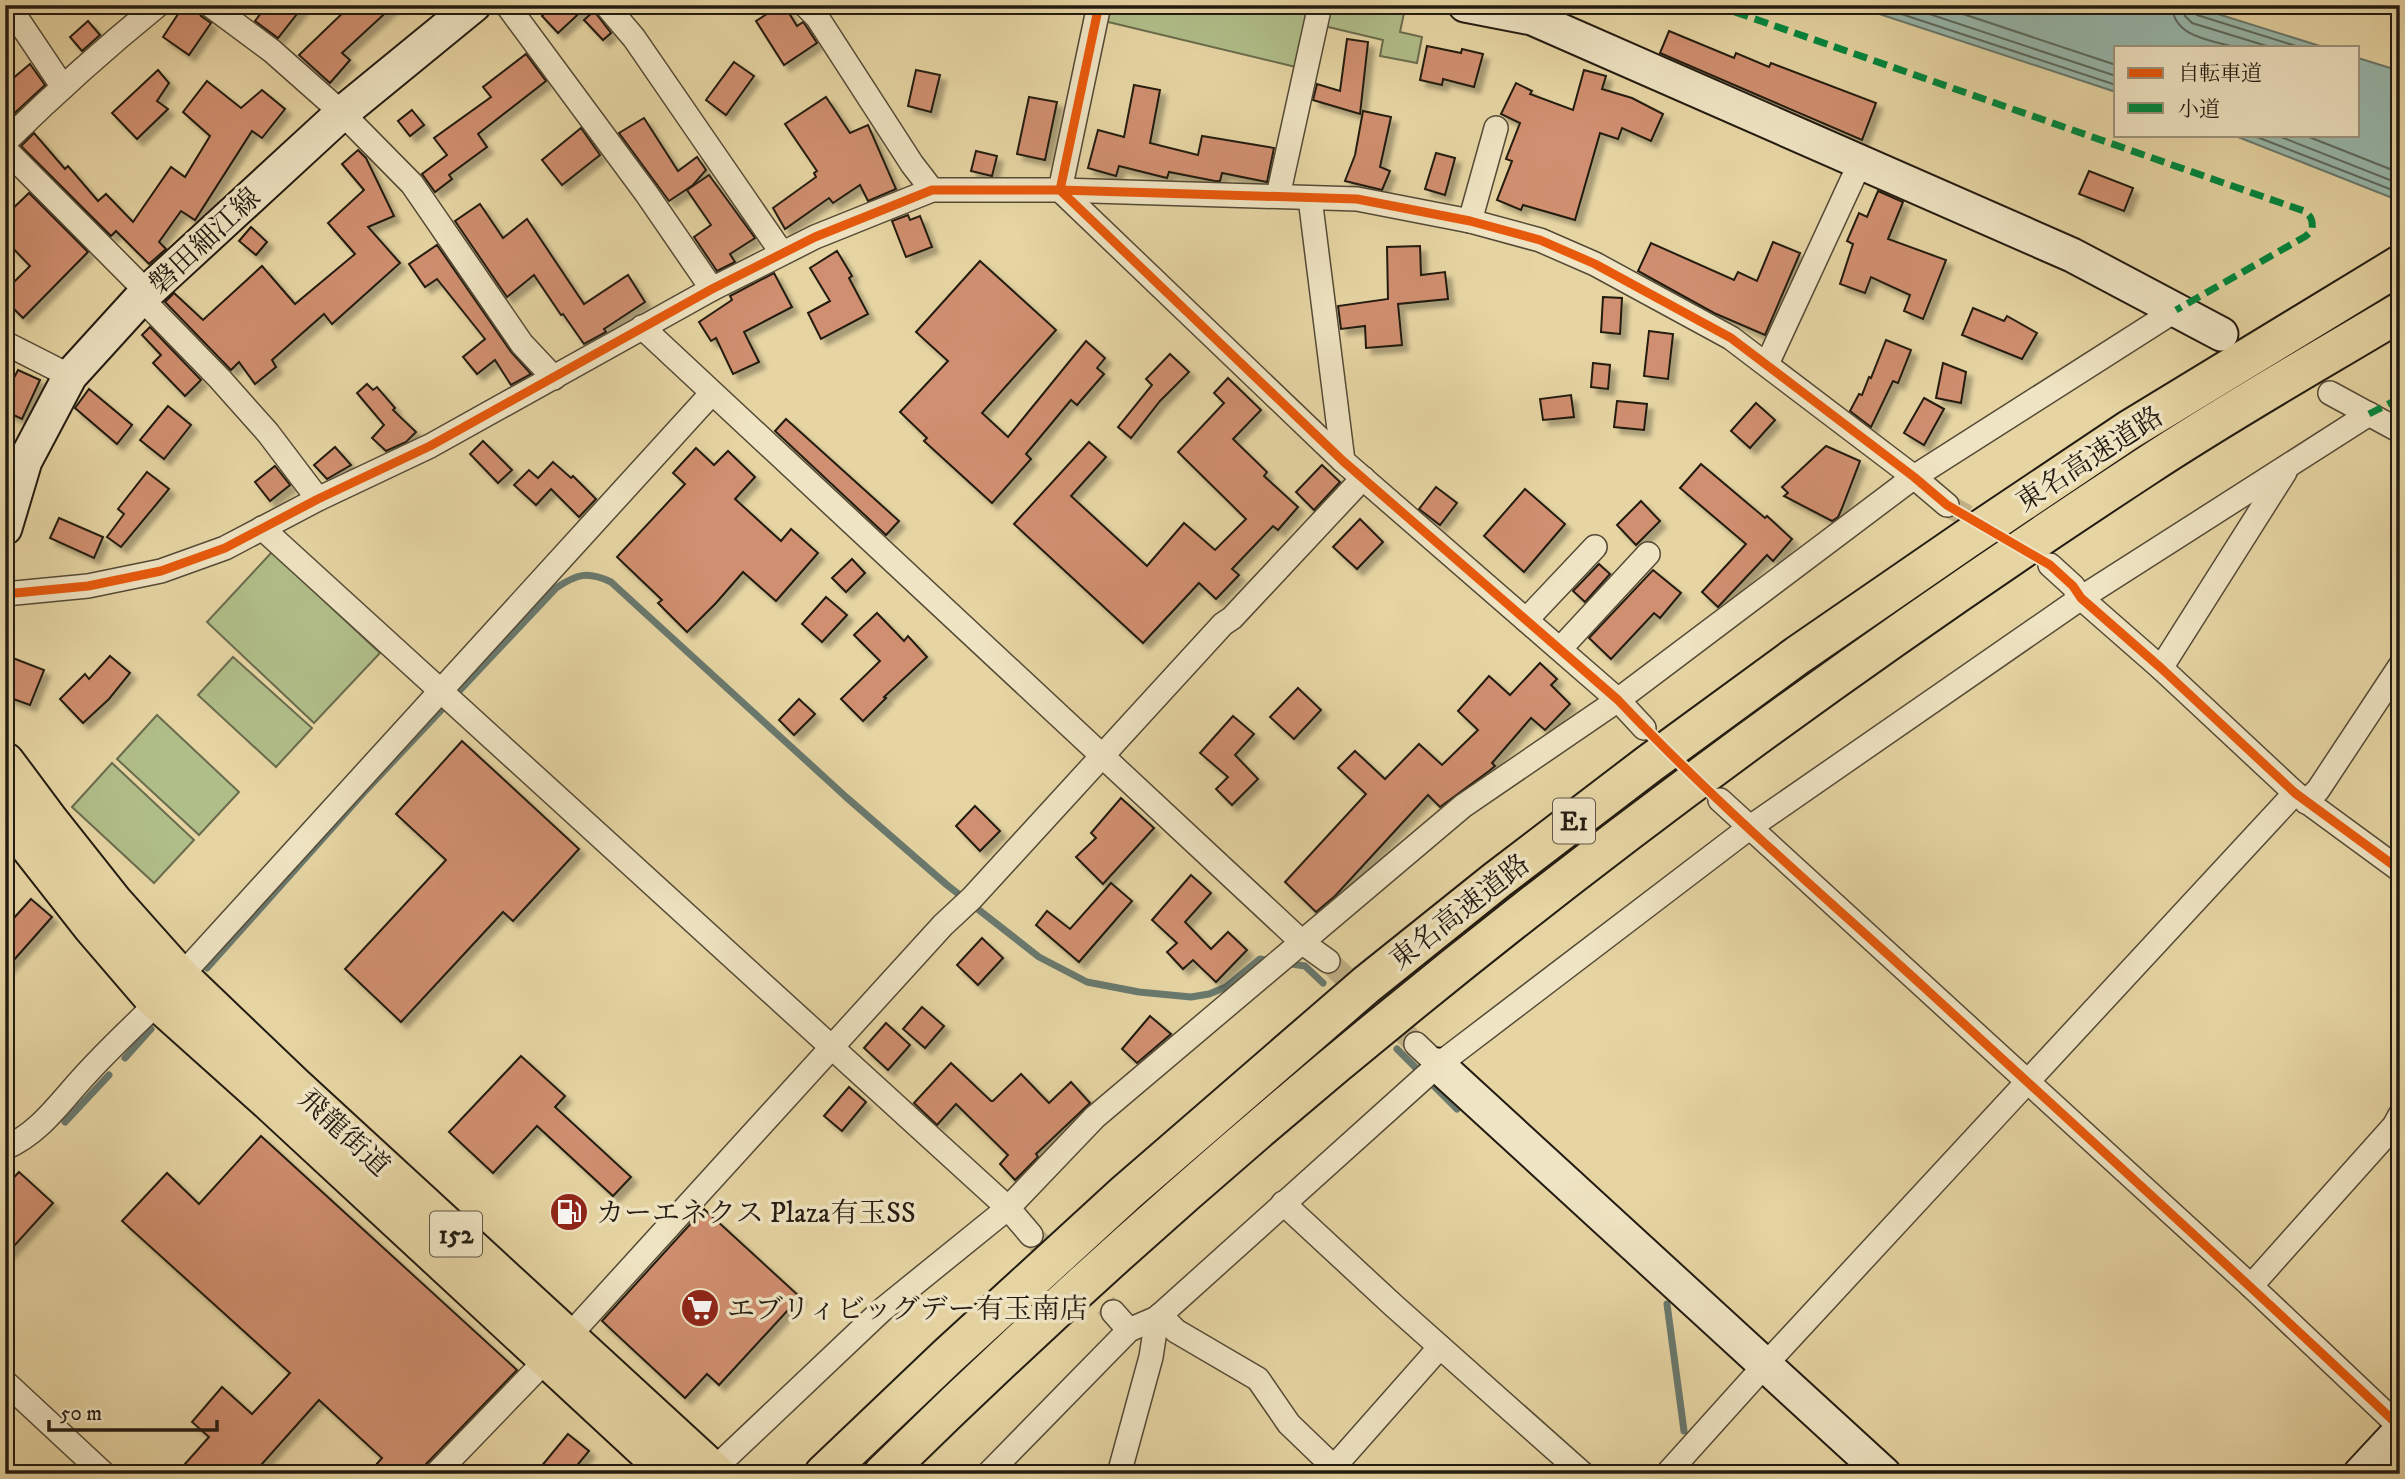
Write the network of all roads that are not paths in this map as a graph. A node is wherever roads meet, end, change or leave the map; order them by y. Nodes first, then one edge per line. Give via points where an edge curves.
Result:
1 (8, 5) edge
2 (159, 5) edge
3 (210, 5) edge
4 (474, 5) edge
5 (507, 5) edge
6 (606, 5) edge
7 (804, 5) edge
8 (1099, 5) edge
9 (1320, 5) edge
10 (1465, 5) edge
11 (64, 87) junction
12 (342, 113) junction
13 (1496, 128) dead end
14 (5, 142) edge
15 (5, 149) edge
16 (1860, 163) junction
17 (932, 190) junction
18 (1060, 190) junction
19 (1278, 196) junction
20 (1310, 198) junction
21 (1470, 221) junction
22 (782, 253) junction
23 (2399, 265) edge
24 (712, 289) junction
25 (144, 295) junction
26 (2176, 310) junction
27 (2400, 312) edge
28 (642, 327) junction
29 (2221, 334) dead end
30 (5, 343) edge
31 (1767, 364) junction
32 (70, 376) junction
33 (554, 378) junction
34 (712, 393) junction
35 (2330, 393) dead end
36 (2369, 414) junction
37 (2400, 430) edge
38 (1343, 461) junction
39 (2288, 467) junction
40 (1914, 477) junction
41 (1363, 478) junction
42 (318, 499) junction
43 (1947, 505) tunnel mouth
44 (5, 528) edge
45 (262, 528) junction
46 (1595, 547) dead end
47 (1648, 554) dead end
48 (2050, 565) dead end
49 (5, 594) edge
50 (2081, 598) junction
51 (1526, 620) junction
52 (1560, 649) junction
53 (2400, 666) edge
54 (2161, 668) junction
55 (441, 692) junction
56 (1618, 700) junction
57 (1644, 727) dead end
58 (1101, 756) junction
59 (5, 762) edge
60 (2301, 798) junction
61 (1720, 800) dead end
62 (5, 815) edge
63 (1749, 828) junction
64 (2400, 870) edge
65 (1298, 947) junction
66 (1328, 961) tunnel mouth
67 (177, 996) junction
68 (831, 1049) junction
69 (1430, 1059) junction
70 (2027, 1082) junction
71 (2400, 1115) edge
72 (5, 1148) edge
73 (1283, 1203) junction
74 (1008, 1208) junction
75 (1031, 1235) tunnel mouth
76 (2251, 1286) junction
77 (1113, 1312) tunnel mouth
78 (1158, 1317) junction
79 (1129, 1330) junction
80 (1440, 1347) junction
81 (558, 1348) junction
82 (1766, 1364) junction
83 (5, 1382) edge
84 (2400, 1429) edge
85 (1338, 1470) edge
86 (714, 1472) edge
87 (104, 1474) edge
88 (436, 1474) edge
89 (672, 1474) edge
90 (824, 1474) edge
91 (883, 1474) edge
92 (988, 1474) edge
93 (1119, 1474) edge
94 (1583, 1474) edge
95 (1667, 1474) edge
96 (1884, 1474) edge
97 (2360, 1474) edge

1 - 11 street
2 - 11 street
3 - 12 street via 272,51
4 - 12 street, 磐田細江線
5 - 24 street
6 - 22 street via 634,38
7 - 17 street
8 - 18 street
9 - 19 street
10 - 16 street via 1532,18
11 - 14 street
12 - 25 street, 磐田細江線
12 - 33 street via 412,184 522,344
13 - 21 street
15 - 25 street
16 - 26 street via 2072,255
16 - 31 street
17 - 18 street
17 - 22 street
18 - 19 street
18 - 38 street
19 - 20 street
20 - 21 street via 1357,199
20 - 38 street
21 - 31 street via 1540,240 1595,264 1731,338
22 - 24 street
23 - 90 highway, 東名高速道路 / E1 via 2129,430 1965,540 1798,655 1508,872 1366,985 1127,1192
24 - 28 street
25 - 32 street, 磐田細江線
25 - 42 street via 268,433
26 - 29 street
26 - 40 street
27 - 91 highway, 東名高速道路 / E1 via 2150,464 1987,572 1820,687 1522,911 1154,1220
28 - 33 street
28 - 34 street
30 - 32 street
31 - 40 street
32 - 44 street, 磐田細江線 via 25,461
33 - 42 street via 430,446
34 - 55 street
34 - 58 street
35 - 36 street
36 - 37 street
36 - 39 street
38 - 41 street
39 - 50 street
39 - 54 street
40 - 43 street
40 - 56 street
41 - 51 street
41 - 58 street
42 - 45 street
45 - 49 street via 225,548 161,571 88,586
45 - 55 street
46 - 51 street
47 - 52 street
48 - 50 street
50 - 54 street
50 - 63 street
51 - 52 street
52 - 56 street
53 - 60 street via 2318,790
54 - 60 street
55 - 67 street
55 - 68 street
56 - 57 street
56 - 65 street via 1463,806
58 - 65 street
58 - 68 street
59 - 67 highway, 飛龍街道 / 152 via 114,903
60 - 64 street
60 - 70 street
61 - 63 street
62 - 67 highway, 飛龍街道 / 152 via 84,916
63 - 69 street
63 - 70 street
65 - 66 street
65 - 74 street via 1095,1117
67 - 72 street via 87,1073 28,1136
67 - 81 highway, 飛龍街道 / 152 via 267,1099
68 - 74 street
68 - 81 street
69 - 73 street via 1412,1087
69 - 82 street
70 - 76 street
70 - 82 street
71 - 76 street
73 - 78 street
73 - 80 street
74 - 75 street
74 - 86 street via 881,1310
76 - 84 street
77 - 79 street
78 - 79 street
78 - 85 street via 1258,1379 1289,1424
78 - 93 street
79 - 92 street
80 - 85 street
80 - 94 street
81 - 86 highway, 飛龍街道 / 152
81 - 88 street
81 - 89 highway, 飛龍街道 / 152
82 - 95 street
82 - 96 street
83 - 87 street
84 - 97 street

